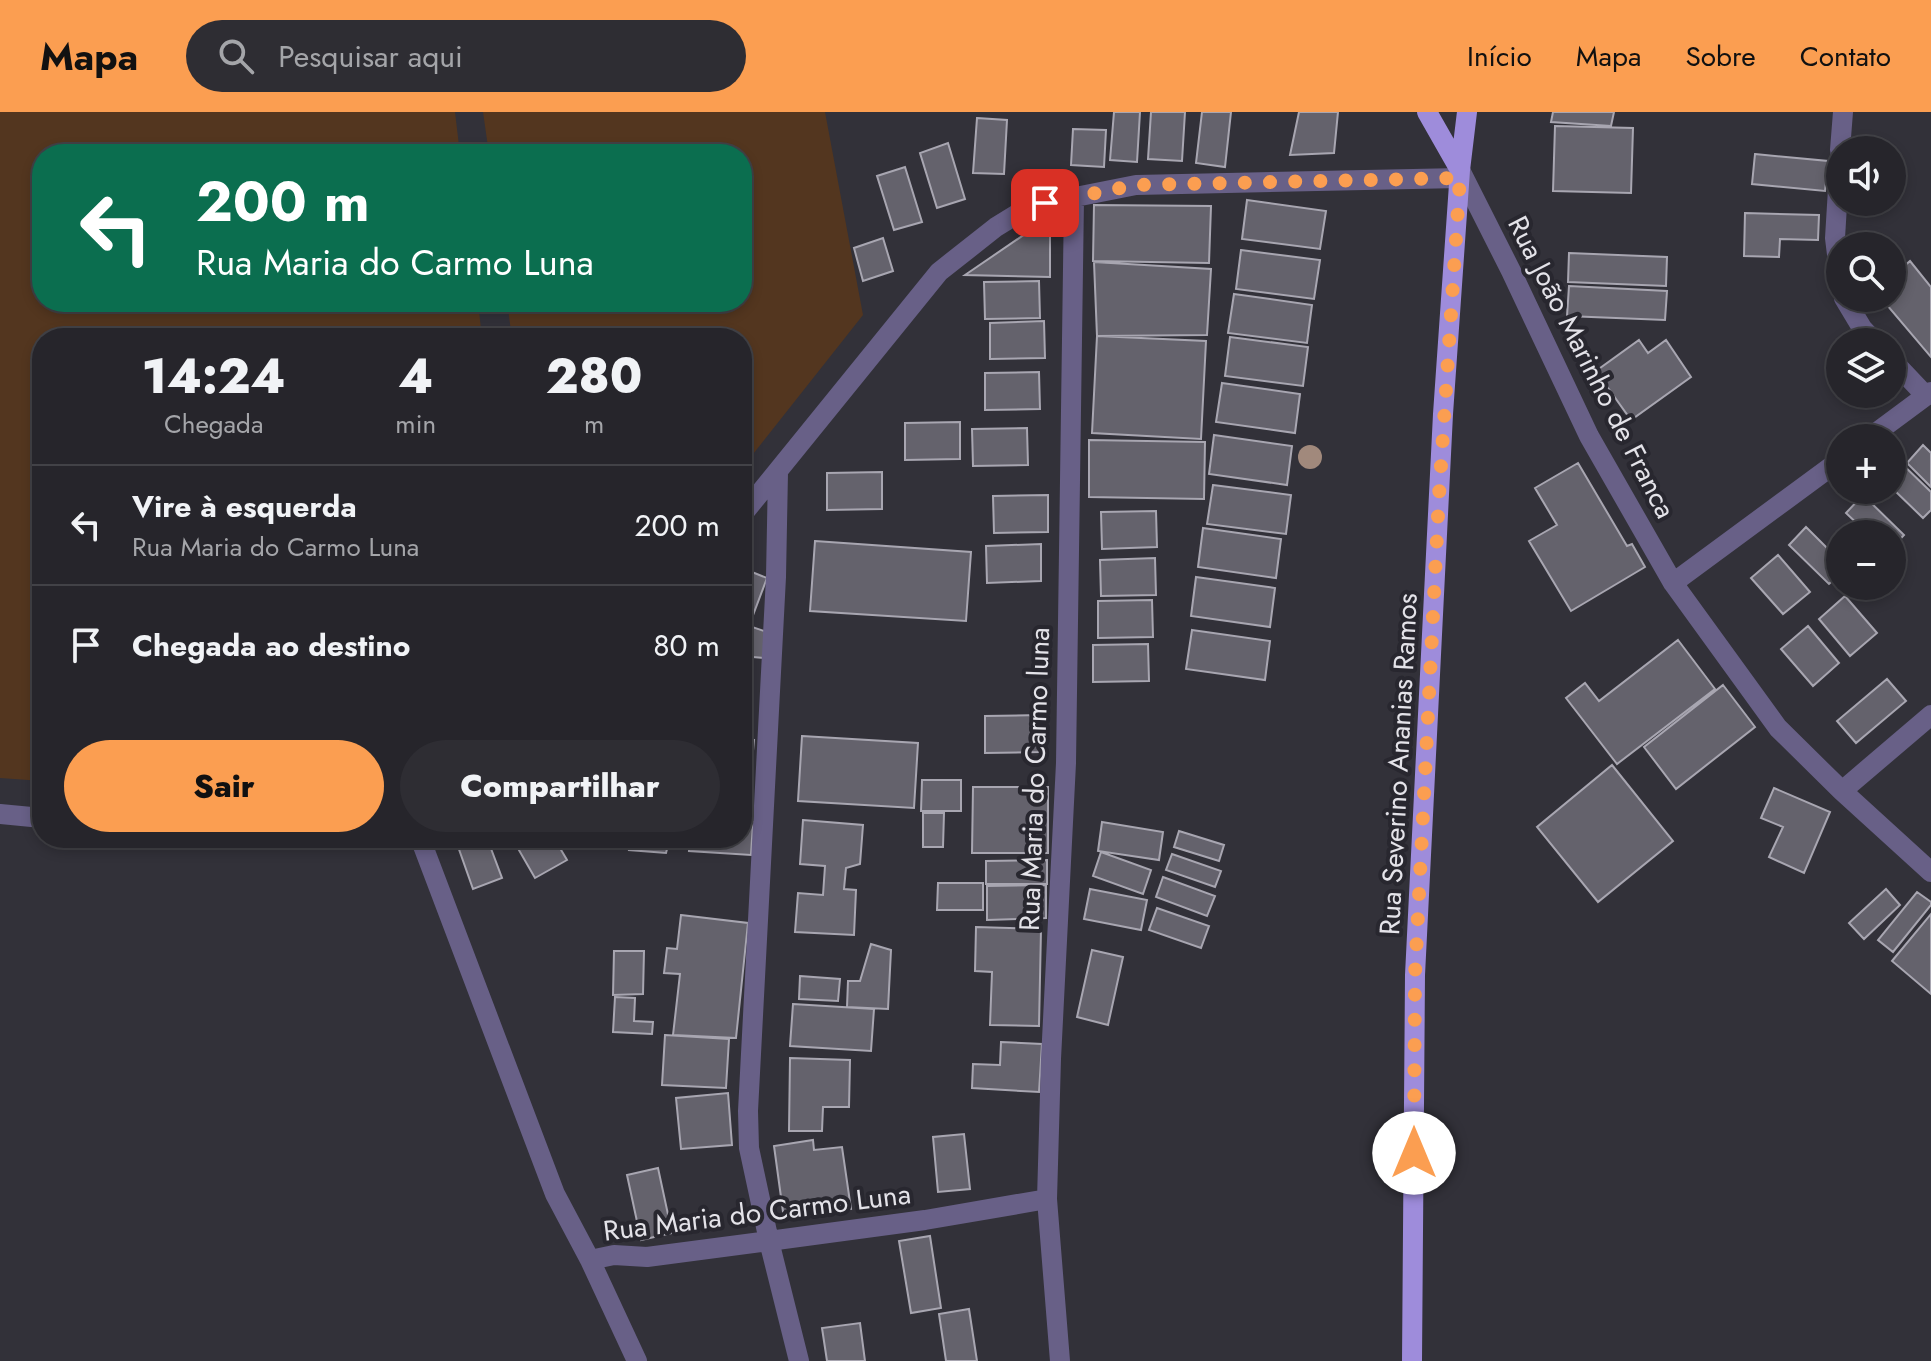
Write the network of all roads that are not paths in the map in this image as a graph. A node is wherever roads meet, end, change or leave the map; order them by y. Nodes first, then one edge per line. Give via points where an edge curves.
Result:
1 (1427, 112) edge
2 (1467, 112) edge
3 (1843, 112) edge
4 (1841, 136) edge
5 (1460, 174) junction
6 (1074, 198) junction
7 (1906, 373) edge
8 (1929, 394) edge
9 (1888, 424) edge
10 (1826, 470) edge
11 (778, 472) junction
12 (752, 503) edge
13 (1673, 583) junction
14 (1931, 715) edge
15 (1842, 791) junction
16 (0, 814) edge
17 (32, 817) edge
18 (424, 848) edge
19 (1931, 872) edge
20 (1047, 1199) junction
21 (769, 1241) junction
22 (590, 1260) junction
23 (637, 1361) edge
24 (799, 1361) edge
25 (1060, 1361) edge
26 (1412, 1361) edge

1 - 5 main road
2 - 5 main road, Rua Severino Ananias Ramos
3 - 4 street
5 - 6 street via 1136,185
5 - 13 street, Rua João Marinho de Franca via 1589,436
5 - 26 main road, Rua Severino Ananias Ramos via 1415,975
6 - 11 street via 1022,211 939,272
6 - 20 street, Rua Maria do Carmo luna via 1066,763
7 - 8 street
8 - 9 street
10 - 13 street
11 - 12 street
11 - 21 street via 748,1111 749,1148
13 - 15 street, Rua João Marinho de Franca via 1778,728
14 - 15 street
15 - 19 street, Rua João Marinho de Franca
16 - 17 street
18 - 22 street, Rua Maria do Carmo Luna via 555,1194
20 - 21 street, Rua Maria do Carmo Luna
20 - 25 street, Rua Maria do Carmo luna
21 - 22 street, Rua Maria do Carmo Luna
21 - 24 street
22 - 23 street

